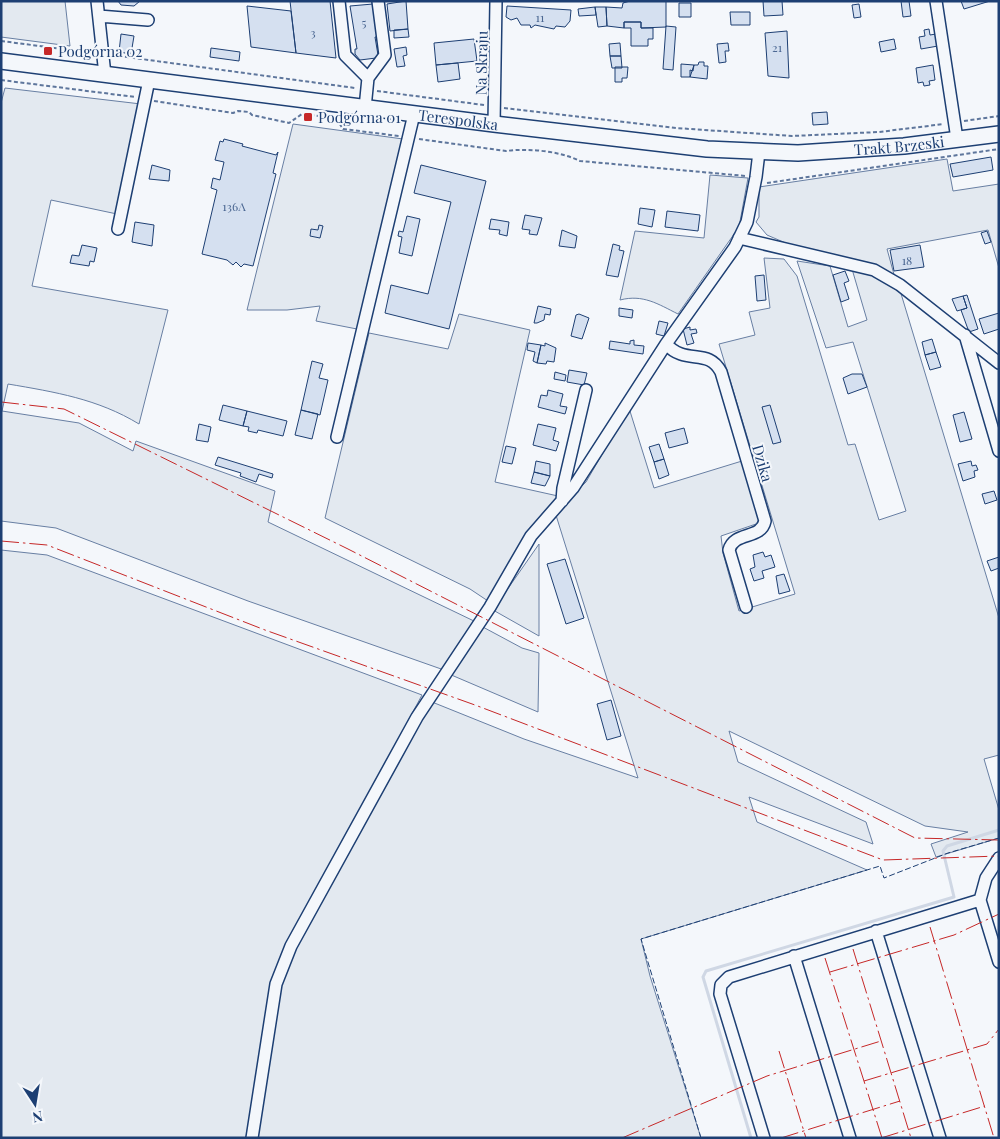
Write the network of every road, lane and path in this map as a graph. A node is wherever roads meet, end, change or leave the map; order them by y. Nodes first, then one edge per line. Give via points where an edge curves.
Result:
1 (97, 1) edge
2 (338, 1) edge
3 (378, 1) edge
4 (496, 1) edge
5 (936, 1) edge
6 (99, 16) junction
7 (148, 20) dead end
8 (1, 61) edge
9 (105, 75) junction
10 (368, 78) junction
11 (1, 80) edge
12 (149, 80) junction
13 (145, 99) junction
14 (365, 108) junction
15 (414, 114) junction
16 (494, 124) junction
17 (999, 134) edge
18 (408, 138) junction
19 (957, 139) junction
20 (999, 149) edge
21 (759, 152) junction
22 (798, 153) joint
23 (756, 177) junction
24 (118, 229) dead end
25 (740, 238) junction
26 (965, 335) junction
27 (666, 344) junction
28 (999, 363) edge
29 (586, 390) dead end
30 (337, 437) dead end
31 (999, 451) edge
32 (562, 501) junction
33 (746, 607) dead end
34 (999, 858) edge
35 (980, 900) junction
36 (876, 931) junction
37 (794, 956) junction
38 (999, 962) edge
39 (252, 1138) edge
40 (764, 1138) edge
41 (850, 1138) edge
42 (940, 1138) edge

1 - 6 street
2 - 10 street via 346,54
3 - 10 street via 385,55
4 - 16 street, Na Skraju
5 - 19 street
6 - 7 street
6 - 9 street
8 - 9 main road, Terespolska
9 - 12 main road, Terespolska
10 - 14 street
11 - 13 path
12 - 13 street
12 - 14 main road, Terespolska
13 - 18 path via 234,113 249,112 290,123 302,114 336,118 343,129
13 - 24 street
14 - 15 main road, Terespolska
15 - 16 main road, Terespolska
15 - 18 street
16 - 21 main road, Terespolska
17 - 19 main road, Trakt Brzeski
18 - 23 path via 506,151 518,149 580,161
18 - 30 street
19 - 22 main road, Trakt Brzeski
20 - 23 path via 768,184
21 - 22 main road, Terespolska
21 - 23 street
23 - 25 street via 747,222
25 - 26 street via 874,270 900,285
25 - 27 street
26 - 28 street
26 - 31 street
27 - 32 street
27 - 33 street, Dzika via 682,356 707,358 721,372 765,521 758,532 734,542 729,550
29 - 32 street
32 - 39 street via 531,536 490,607 417,717 291,946 276,984
34 - 35 street via 986,878
35 - 36 street
35 - 38 street
36 - 37 street
36 - 42 street
37 - 40 street via 729,977 721,985 720,994
37 - 41 street

